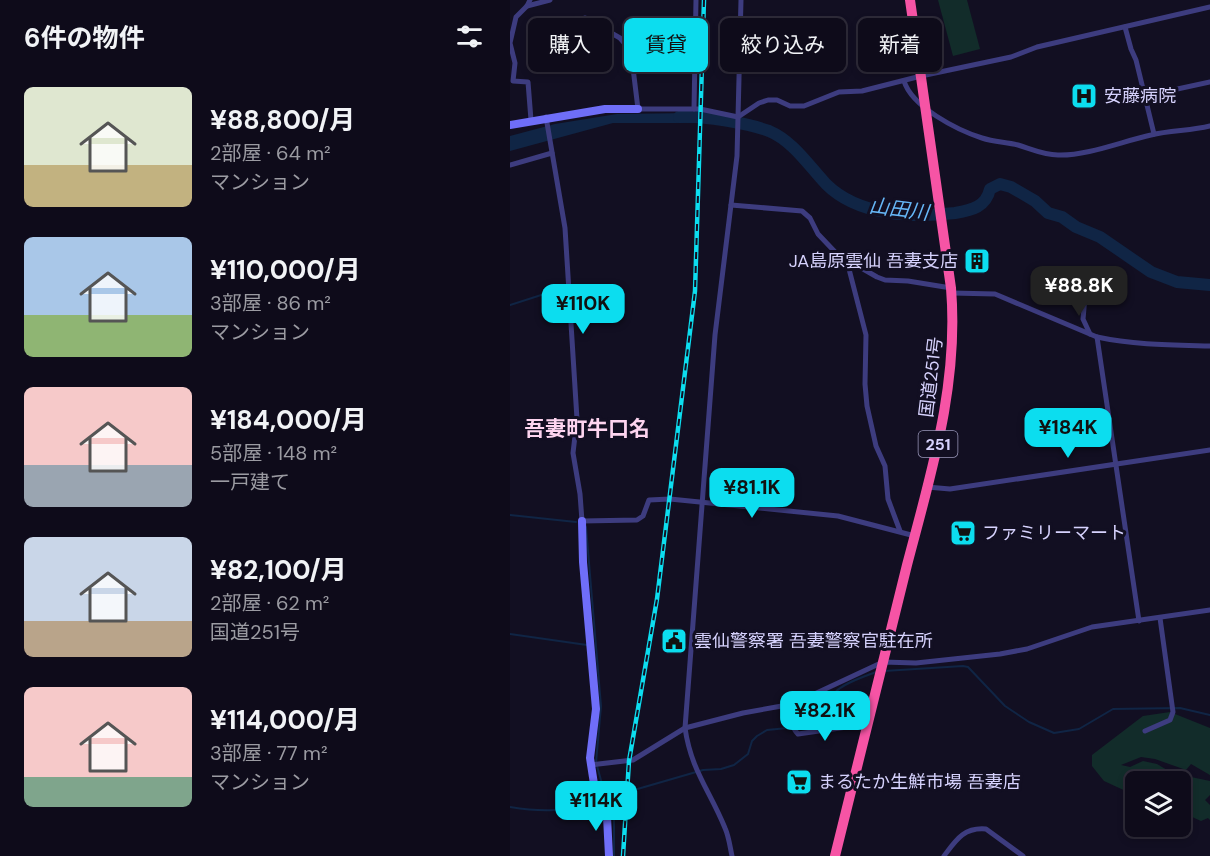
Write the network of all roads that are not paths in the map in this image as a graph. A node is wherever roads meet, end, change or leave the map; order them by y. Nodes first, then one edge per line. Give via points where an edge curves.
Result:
1 (530, 0) edge
2 (550, 0) edge
3 (696, 0) edge
4 (741, 0) edge
5 (910, 0) edge
6 (526, 6) junction
7 (1210, 7) edge
8 (1125, 27) junction
9 (612, 33) edge
10 (510, 43) edge
11 (921, 76) junction
12 (904, 81) junction
13 (1210, 82) edge
14 (1145, 96) junction
15 (926, 108) junction
16 (638, 109) junction
17 (694, 109) junction
18 (546, 119) junction
19 (738, 119) junction
20 (531, 120) junction
21 (510, 125) edge
22 (1210, 126) edge
23 (1154, 134) junction
24 (552, 152) junction
25 (510, 165) edge
26 (731, 205) junction
27 (850, 263) junction
28 (1086, 286) dead end
29 (952, 291) junction
30 (1094, 335) junction
31 (1210, 346) edge
32 (1210, 450) edge
33 (1116, 464) junction
34 (927, 487) junction
35 (703, 502) junction
36 (582, 521) junction
37 (900, 531) junction
38 (915, 536) junction
39 (1210, 610) edge
40 (1160, 618) junction
41 (1139, 621) junction
42 (883, 664) junction
43 (793, 704) junction
44 (868, 724) junction
45 (685, 728) junction
46 (1145, 731) dead end
47 (590, 765) junction
48 (609, 856) edge
49 (732, 856) edge
50 (835, 856) edge
51 (944, 856) edge
52 (1023, 856) edge

1 - 6 street
2 - 6 street
3 - 17 street
4 - 19 street
5 - 11 highway, 国道251号 / 251
6 - 10 street via 516,17
7 - 8 street
8 - 11 street
8 - 14 street
9 - 16 street via 626,45
10 - 20 street via 515,63 513,81 528,82
11 - 12 street
11 - 15 highway, 国道251号 / 251
12 - 15 street via 911,96
12 - 19 street via 839,92 804,105 789,106 768,100
13 - 14 street
14 - 23 street
15 - 23 street via 959,130 984,139 1059,155
15 - 29 highway, 国道251号 / 251
16 - 17 street
16 - 18 street via 605,109
17 - 19 street
18 - 20 street
18 - 24 street
19 - 26 street
20 - 21 street
22 - 23 street
24 - 25 street
24 - 36 street via 565,228 577,419 573,453
26 - 27 street via 802,211 826,244
26 - 35 street via 715,335
27 - 29 street via 885,280
27 - 37 street via 866,335 867,406 885,466 888,499
28 - 30 street via 1083,319
29 - 30 street via 995,294
29 - 34 highway, 国道251号 / 251 via 952,365
30 - 31 street via 1157,344
30 - 33 street
32 - 33 street
33 - 34 street via 950,489
33 - 41 street
34 - 38 highway, 国道251号 / 251
35 - 36 street via 652,499 638,520
35 - 37 street via 838,516
35 - 45 street
36 - 47 street via 596,709
37 - 38 street
38 - 42 highway, 国道251号 / 251
39 - 40 street
40 - 41 street
40 - 46 street via 1173,715
41 - 42 street via 1092,627 1000,654
42 - 43 street
42 - 44 highway, 国道251号 / 251
43 - 44 street via 792,722 798,734
43 - 45 street
44 - 50 highway, 国道251号 / 251
45 - 47 street via 633,760
45 - 49 street via 688,750 726,829
47 - 48 street via 609,827
51 - 52 street via 963,834 978,828 986,829

